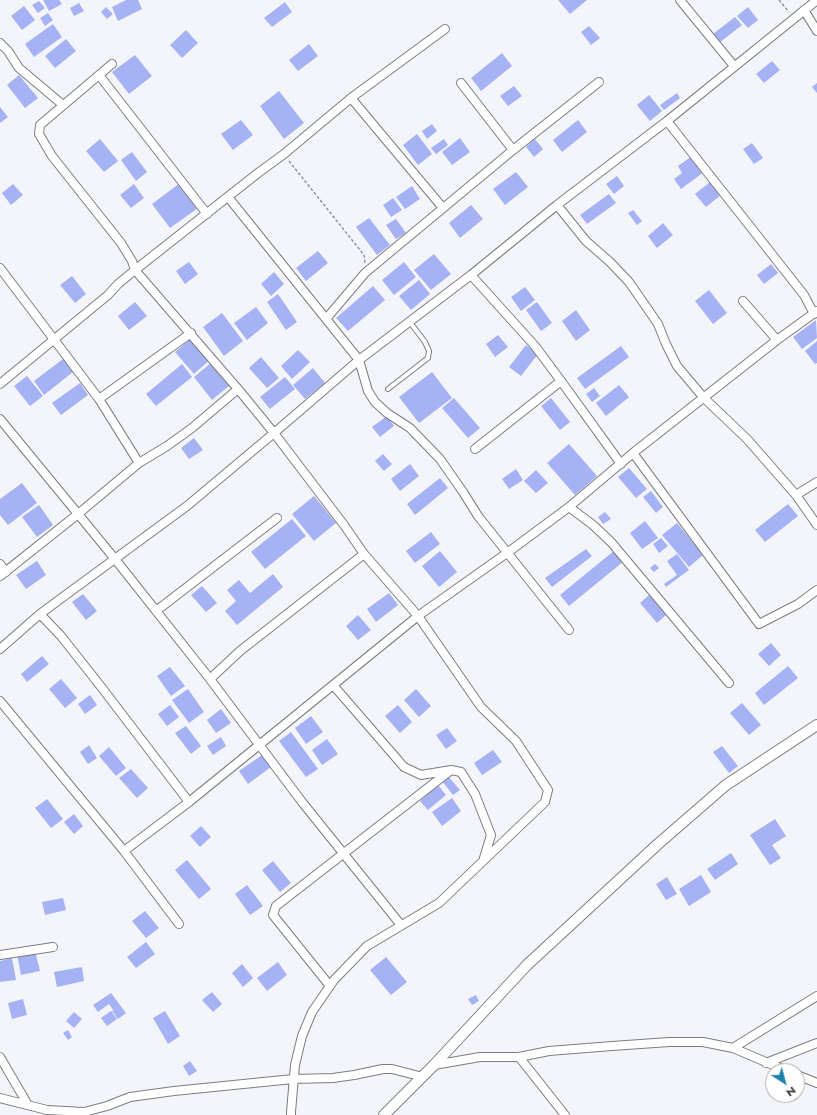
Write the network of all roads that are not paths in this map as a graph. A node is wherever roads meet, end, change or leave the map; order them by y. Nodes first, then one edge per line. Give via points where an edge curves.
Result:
1 (680, 0) edge
2 (817, 0) edge
3 (804, 10) junction
4 (445, 29) dead end
5 (817, 31) edge
6 (0, 44) edge
7 (112, 64) dead end
8 (734, 66) junction
9 (99, 75) junction
10 (599, 82) dead end
11 (461, 83) dead end
12 (350, 98) junction
13 (63, 105) junction
14 (668, 122) junction
15 (513, 150) junction
16 (228, 197) junction
17 (557, 204) junction
18 (443, 208) junction
19 (207, 214) junction
20 (0, 268) edge
21 (135, 270) junction
22 (471, 275) junction
23 (743, 300) dead end
24 (815, 312) edge
25 (326, 319) junction
26 (409, 321) junction
27 (191, 333) junction
28 (54, 340) junction
29 (777, 340) junction
30 (360, 360) junction
31 (562, 381) junction
32 (0, 384) edge
33 (238, 389) junction
34 (388, 389) dead end
35 (704, 398) junction
36 (99, 400) junction
37 (0, 419) edge
38 (274, 433) junction
39 (475, 449) dead end
40 (633, 453) junction
41 (139, 462) junction
42 (621, 464) junction
43 (817, 482) edge
44 (796, 495) junction
45 (568, 507) junction
46 (78, 514) junction
47 (277, 518) dead end
48 (817, 525) edge
49 (507, 553) junction
50 (364, 554) junction
51 (115, 559) junction
52 (0, 564) edge
53 (3, 574) edge
54 (817, 590) edge
55 (156, 611) junction
56 (40, 614) junction
57 (418, 616) junction
58 (569, 630) dead end
59 (0, 649) edge
60 (210, 679) junction
61 (729, 683) dead end
62 (333, 685) junction
63 (0, 701) edge
64 (817, 725) edge
65 (260, 745) junction
66 (451, 770) junction
67 (189, 802) junction
68 (124, 850) junction
69 (344, 854) junction
70 (484, 859) junction
71 (179, 924) dead end
72 (401, 925) junction
73 (53, 947) dead end
74 (0, 955) edge
75 (330, 986) junction
76 (817, 996) edge
77 (817, 1043) edge
78 (733, 1048) junction
79 (0, 1057) edge
80 (519, 1057) junction
81 (766, 1062) joint
82 (434, 1065) junction
83 (423, 1076) junction
84 (293, 1079) junction
85 (805, 1079) edge
86 (817, 1084) edge
87 (0, 1098) edge
88 (28, 1105) junction
89 (291, 1115) edge
90 (384, 1115) edge
91 (565, 1115) edge

1 - 8 street
2 - 3 street
3 - 5 street
3 - 8 street
4 - 12 street
6 - 13 street via 19,68
7 - 9 street
8 - 14 street
9 - 13 street
9 - 19 street
10 - 15 street
11 - 15 street
12 - 16 street
12 - 18 street
13 - 21 street via 40,124 39,134 52,156 121,243
14 - 17 street
14 - 24 street
15 - 18 street
16 - 19 street
16 - 25 street
17 - 22 street
17 - 35 street via 586,241 629,282 658,324 677,366
18 - 25 street via 365,273
19 - 21 street
20 - 28 street
21 - 27 street
21 - 28 street
22 - 26 street
22 - 31 street
23 - 29 street
24 - 29 street
25 - 30 street
26 - 30 street
26 - 34 lane via 425,342 429,351 428,358
27 - 33 street
27 - 36 street
28 - 32 street
28 - 36 street
29 - 35 street
30 - 38 street
30 - 49 street via 368,391 375,402 387,414 410,428 440,459 478,516
31 - 39 street
31 - 42 street
33 - 38 street
33 - 41 street via 192,428
35 - 40 street
35 - 44 street via 747,439
36 - 41 street
37 - 46 street
38 - 50 street
38 - 51 street via 187,506
40 - 42 street
40 - 54 street via 759,624 798,604
41 - 46 street
42 - 45 street
43 - 44 street
44 - 48 street
45 - 49 street
45 - 61 street via 611,542
46 - 51 street
46 - 53 street
47 - 55 street
49 - 57 street
49 - 58 street
50 - 57 street
50 - 60 street via 240,651
51 - 55 street
51 - 56 street
52 - 53 street
55 - 60 street
56 - 59 street
56 - 67 street via 93,676
57 - 62 street
57 - 70 street via 481,707 516,742 548,790 544,802
60 - 65 street
62 - 65 street
62 - 66 street via 404,767 421,775
63 - 68 street
64 - 82 street via 726,786 658,844 527,965
65 - 67 street
65 - 69 street
66 - 69 street
66 - 70 street via 461,772 475,794 491,835
67 - 68 street
68 - 71 street
69 - 72 street
69 - 75 street via 276,906 273,915
70 - 72 street via 439,903
72 - 75 street via 367,946
73 - 74 street
75 - 84 street via 312,1012 302,1036
76 - 78 street
77 - 81 street
78 - 80 street via 703,1042 669,1042 548,1051
78 - 81 street
79 - 88 street
80 - 82 street via 480,1058
80 - 91 street
82 - 83 street
83 - 84 street via 392,1069 333,1078
83 - 90 street
84 - 88 street via 130,1097 84,1112 47,1110
84 - 89 street
85 - 86 street
87 - 88 street

